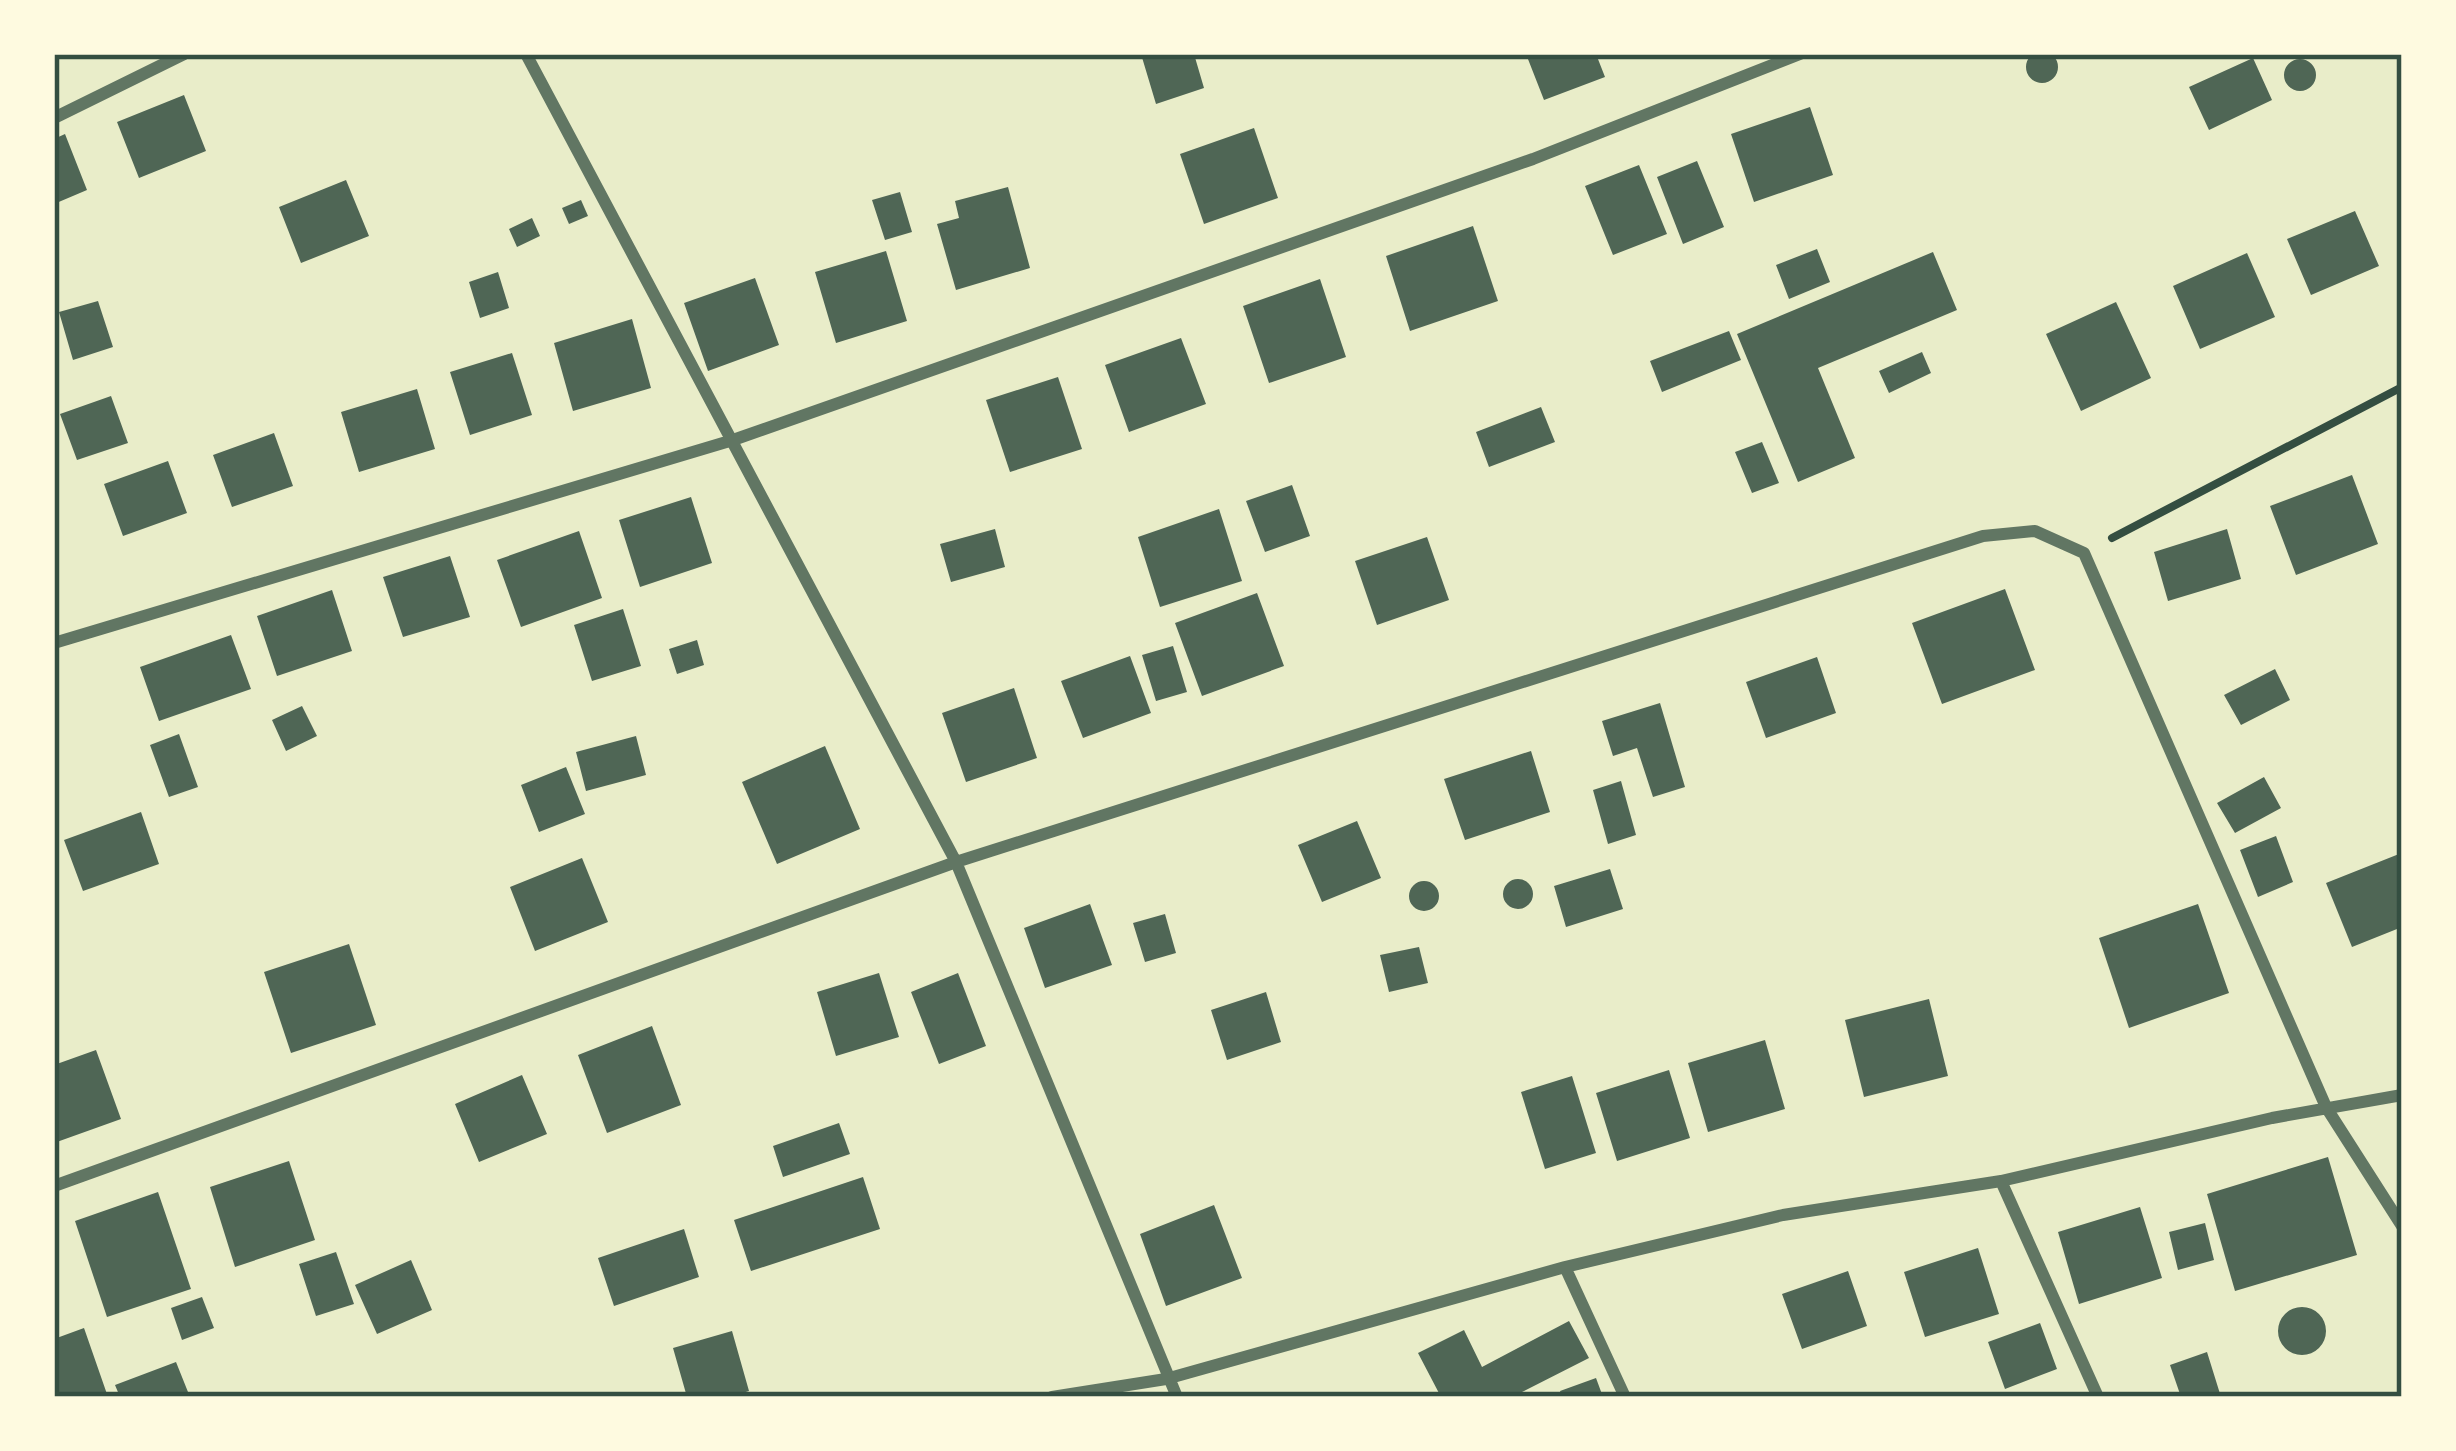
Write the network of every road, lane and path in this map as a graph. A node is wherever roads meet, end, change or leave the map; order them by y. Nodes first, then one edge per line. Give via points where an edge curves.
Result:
1 (184, 54) edge
2 (526, 54) edge
3 (1800, 54) edge
4 (54, 118) edge
5 (2402, 387) edge
6 (734, 440) junction
7 (2084, 553) junction
8 (54, 643) edge
9 (956, 862) junction
10 (2402, 1095) edge
11 (2326, 1107) junction
12 (2001, 1181) junction
13 (54, 1186) edge
14 (2402, 1226) edge
15 (1565, 1267) junction
16 (1166, 1379) junction
17 (1052, 1397) edge
18 (1177, 1397) edge
19 (1625, 1397) edge
20 (2098, 1397) edge

1 - 4 street
2 - 6 street
3 - 6 street via 1533,159
5 - 7 path
6 - 8 street
6 - 9 street
7 - 9 street via 2036,531 1983,536
7 - 11 street
9 - 13 street
9 - 16 street
10 - 11 street
11 - 12 street
11 - 14 street
12 - 15 street via 1783,1215
12 - 20 street
15 - 16 street
15 - 19 street
16 - 17 street
16 - 18 street

